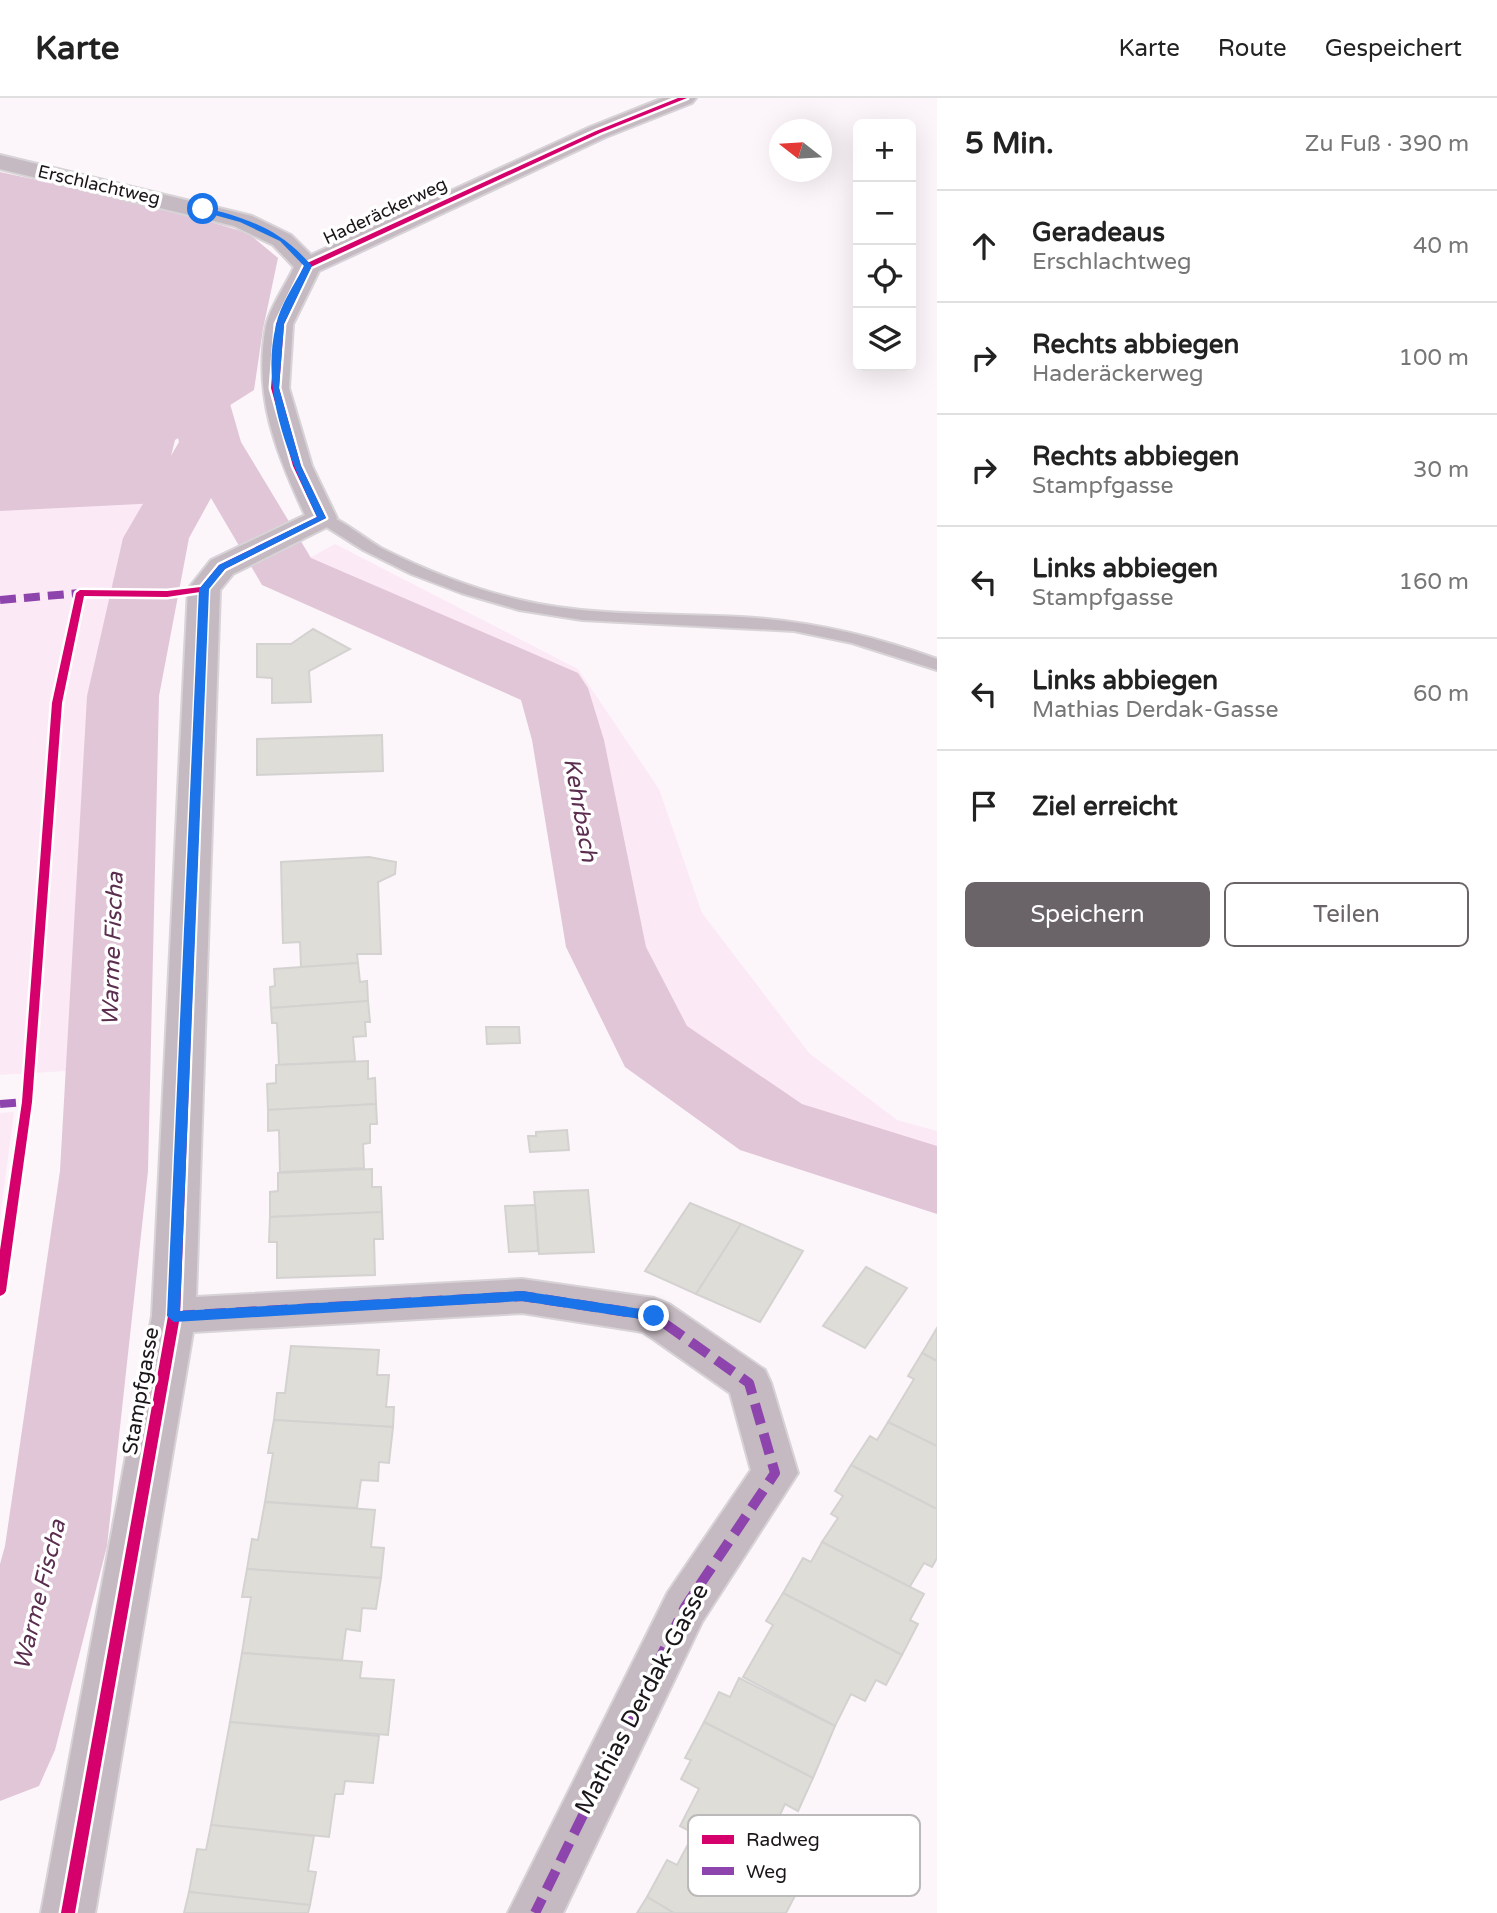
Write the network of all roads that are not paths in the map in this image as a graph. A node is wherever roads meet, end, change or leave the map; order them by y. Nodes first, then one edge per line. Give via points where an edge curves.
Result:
1 (684, 98) edge
2 (0, 162) edge
3 (308, 266) junction
4 (322, 518) junction
5 (937, 665) edge
6 (174, 1316) junction
7 (68, 1913) edge
8 (535, 1913) edge

1 - 3 street, Haderäckerweg via 598,132
2 - 3 street, Erschlachtweg via 243,220 282,240
3 - 4 street, Haderäckerweg via 280,324 275,388 297,466
4 - 5 lane, Haderäckerweg via 357,542 432,579 521,605 602,615 774,624 846,637
4 - 6 street, Stampfgasse via 222,567 204,589
6 - 7 street, Stampfgasse
6 - 8 street, Mathias Derdak-Gasse via 522,1296 654,1316 749,1383 775,1474 685,1607

